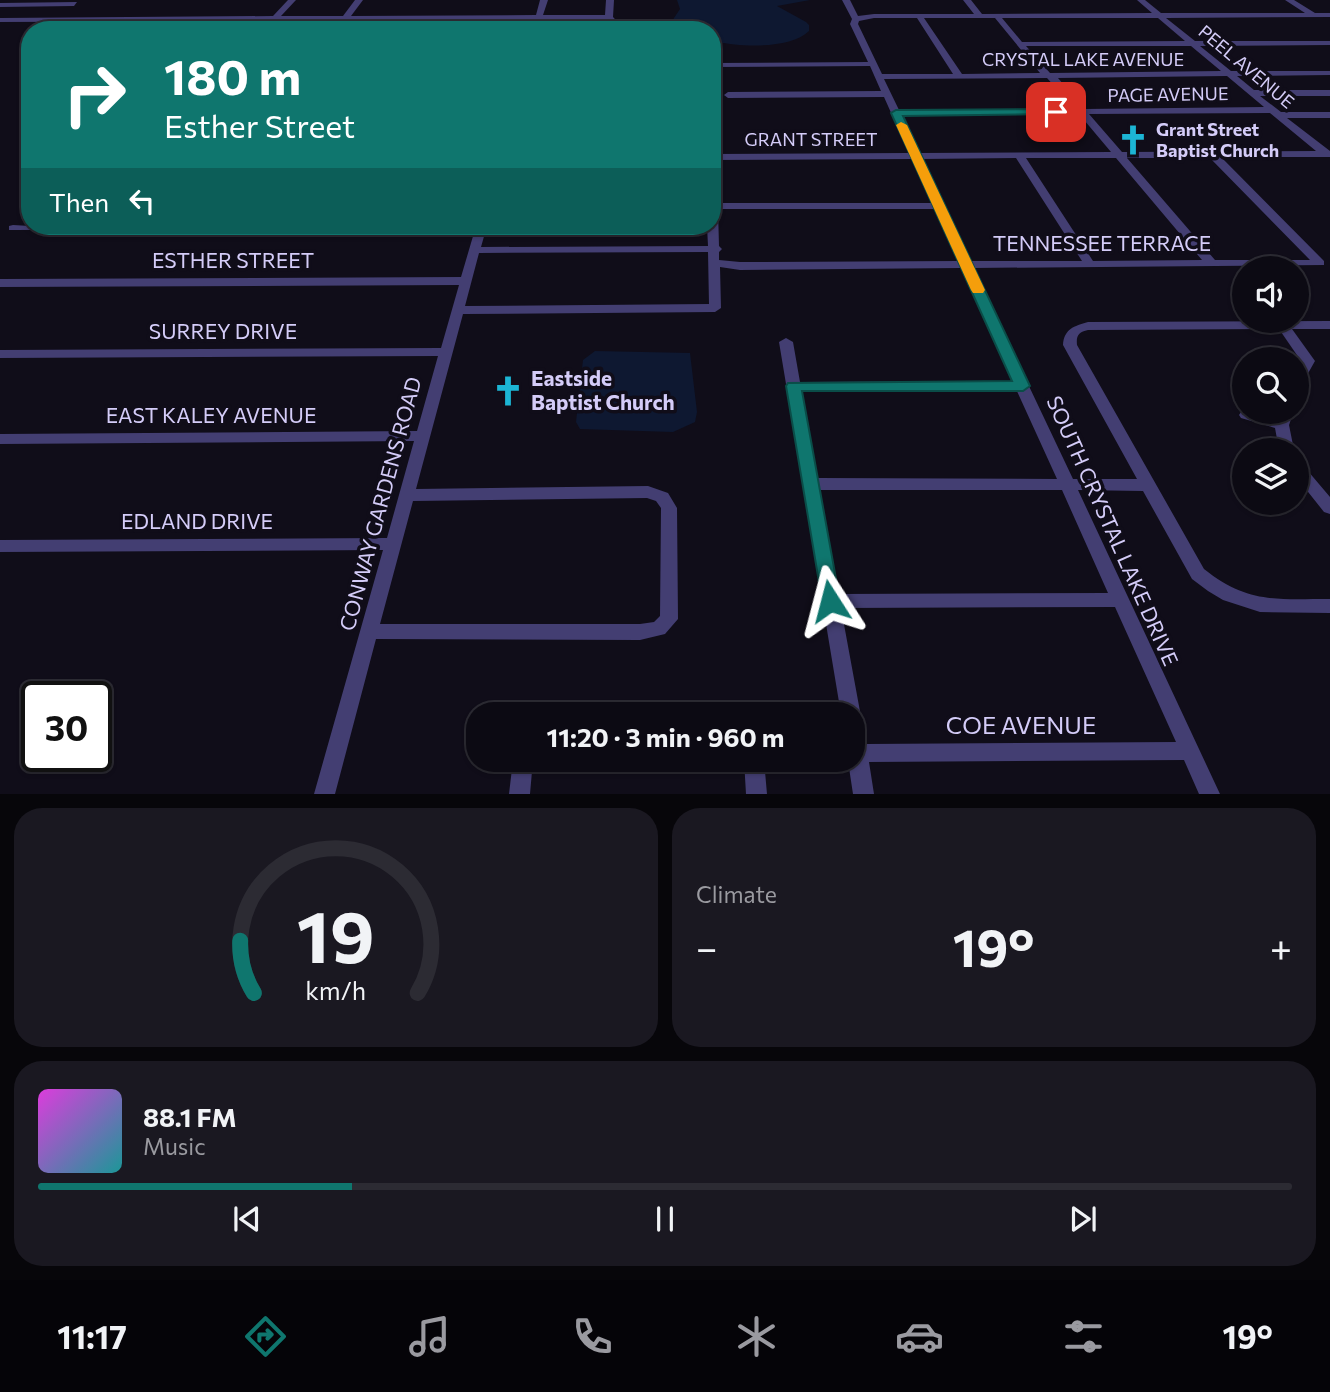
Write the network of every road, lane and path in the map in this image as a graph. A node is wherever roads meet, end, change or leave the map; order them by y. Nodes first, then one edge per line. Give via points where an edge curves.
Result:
1 (292, 0) edge
2 (359, 0) edge
3 (544, 0) edge
4 (610, 0) edge
5 (846, 0) edge
6 (967, 0) edge
7 (1141, 0) edge
8 (1290, 0) edge
9 (78, 2) edge
10 (0, 5) edge
11 (1314, 15) junction
12 (1330, 15) edge
13 (920, 16) junction
14 (980, 16) junction
15 (997, 16) junction
16 (1160, 16) junction
17 (609, 17) junction
18 (538, 18) junction
19 (0, 19) edge
20 (53, 19) junction
21 (227, 19) joint
22 (275, 19) junction
23 (331, 19) joint
24 (345, 19) junction
25 (856, 19) junction
26 (537, 21) edge
27 (613, 21) edge
28 (1193, 43) junction
29 (1330, 43) edge
30 (1018, 44) junction
31 (873, 64) junction
32 (721, 65) edge
33 (1330, 73) edge
34 (1230, 75) junction
35 (959, 76) junction
36 (1049, 76) junction
37 (878, 77) junction
38 (887, 93) junction
39 (1252, 93) junction
40 (1330, 93) edge
41 (728, 95) dead end
42 (1083, 112) junction
43 (1276, 112) junction
44 (896, 113) junction
45 (1330, 115) edge
46 (1213, 154) junction
47 (915, 155) junction
48 (1019, 155) junction
49 (1120, 155) junction
50 (1328, 155) edge
51 (721, 156) edge
52 (721, 206) edge
53 (939, 206) junction
54 (13, 228) dead end
55 (21, 228) edge
56 (479, 235) edge
57 (715, 235) edge
58 (716, 249) junction
59 (475, 250) junction
60 (716, 263) junction
61 (1089, 263) junction
62 (1211, 263) junction
63 (966, 264) junction
64 (465, 281) junction
65 (0, 283) edge
66 (457, 310) junction
67 (1232, 325) edge
68 (1309, 326) edge
69 (1330, 326) edge
70 (786, 342) dead end
71 (446, 352) junction
72 (0, 354) edge
73 (793, 386) junction
74 (1023, 386) junction
75 (422, 436) junction
76 (0, 439) edge
77 (1309, 483) edge
78 (1067, 484) junction
79 (810, 485) junction
80 (1148, 485) junction
81 (406, 495) junction
82 (1330, 508) edge
83 (393, 544) junction
84 (0, 546) edge
85 (1120, 600) junction
86 (830, 601) junction
87 (1330, 606) edge
88 (370, 631) junction
89 (849, 702) edge
90 (1190, 751) junction
91 (865, 753) edge
92 (522, 772) edge
93 (755, 772) edge
94 (859, 772) edge
95 (324, 793) edge
96 (519, 793) edge
97 (757, 793) edge
98 (864, 793) edge
99 (1210, 793) edge

1 - 22 street
2 - 24 street
3 - 18 street
4 - 17 street
5 - 25 street, SOUTH CRYSTAL LAKE DRIVE
6 - 14 street
7 - 16 street, PEEL AVENUE
8 - 11 street
9 - 10 street
9 - 20 street
11 - 12 street
11 - 16 street
13 - 14 street
13 - 25 street
13 - 35 street
14 - 15 street
15 - 16 street
15 - 30 street
16 - 28 street, PEEL AVENUE
17 - 18 street
17 - 27 street
18 - 24 street
18 - 26 street
19 - 20 street
20 - 21 street
21 - 22 street
22 - 23 street
23 - 24 street
25 - 31 street, SOUTH CRYSTAL LAKE DRIVE
28 - 29 street
28 - 30 street
28 - 34 street, PEEL AVENUE
30 - 36 street
31 - 32 street
31 - 37 street, SOUTH CRYSTAL LAKE DRIVE
33 - 34 street, CRYSTAL LAKE AVENUE
34 - 36 street, CRYSTAL LAKE AVENUE
34 - 39 street, PEEL AVENUE
35 - 36 street, CRYSTAL LAKE AVENUE
35 - 37 street, CRYSTAL LAKE AVENUE
36 - 42 street
37 - 38 street, SOUTH CRYSTAL LAKE DRIVE
38 - 41 street
38 - 44 street, SOUTH CRYSTAL LAKE DRIVE
39 - 40 street
39 - 43 street, PEEL AVENUE
42 - 43 street, PAGE AVENUE
42 - 44 street, PAGE AVENUE
42 - 49 street
43 - 45 street, PAGE AVENUE
43 - 50 street, PEEL AVENUE
44 - 47 street, SOUTH CRYSTAL LAKE DRIVE
46 - 49 street, GRANT STREET
46 - 50 street, GRANT STREET
46 - 62 street, TENNESSEE TERRACE via 1321,263
47 - 48 street, GRANT STREET
47 - 51 street, GRANT STREET
47 - 53 street, SOUTH CRYSTAL LAKE DRIVE
48 - 49 street, GRANT STREET
48 - 61 street
49 - 62 street
52 - 53 street
53 - 63 street, SOUTH CRYSTAL LAKE DRIVE
54 - 55 street
56 - 59 street, CONWAY GARDENS ROAD
57 - 58 street
58 - 59 street
58 - 60 street
59 - 64 street, CONWAY GARDENS ROAD
60 - 63 street, TENNESSEE TERRACE
60 - 66 street via 715,308
61 - 62 street, TENNESSEE TERRACE
61 - 63 street, TENNESSEE TERRACE
63 - 74 street, SOUTH CRYSTAL LAKE DRIVE
64 - 65 street, ESTHER STREET
64 - 66 street, CONWAY GARDENS ROAD
66 - 71 street, CONWAY GARDENS ROAD
67 - 80 street via 1088,326 1076,329 1070,337 1070,345
68 - 69 street
70 - 73 street
71 - 72 street, SURREY DRIVE
71 - 75 street, CONWAY GARDENS ROAD
73 - 74 street
73 - 79 street
74 - 78 street, SOUTH CRYSTAL LAKE DRIVE
75 - 76 street, EAST KALEY AVENUE
75 - 81 street, CONWAY GARDENS ROAD
77 - 82 street
78 - 79 street
78 - 80 street
78 - 85 street, SOUTH CRYSTAL LAKE DRIVE
79 - 86 street
80 - 87 street via 1198,574 1229,597 1252,605
81 - 83 street, CONWAY GARDENS ROAD
81 - 88 street via 648,492 662,497 669,508 669,619 659,629 640,632
83 - 84 street, EDLAND DRIVE
83 - 88 street, CONWAY GARDENS ROAD
85 - 86 street
85 - 90 street, SOUTH CRYSTAL LAKE DRIVE
86 - 89 street
88 - 95 street, CONWAY GARDENS ROAD
90 - 91 street, COE AVENUE
90 - 99 street, SOUTH CRYSTAL LAKE DRIVE
92 - 96 street
93 - 97 street
94 - 98 street

